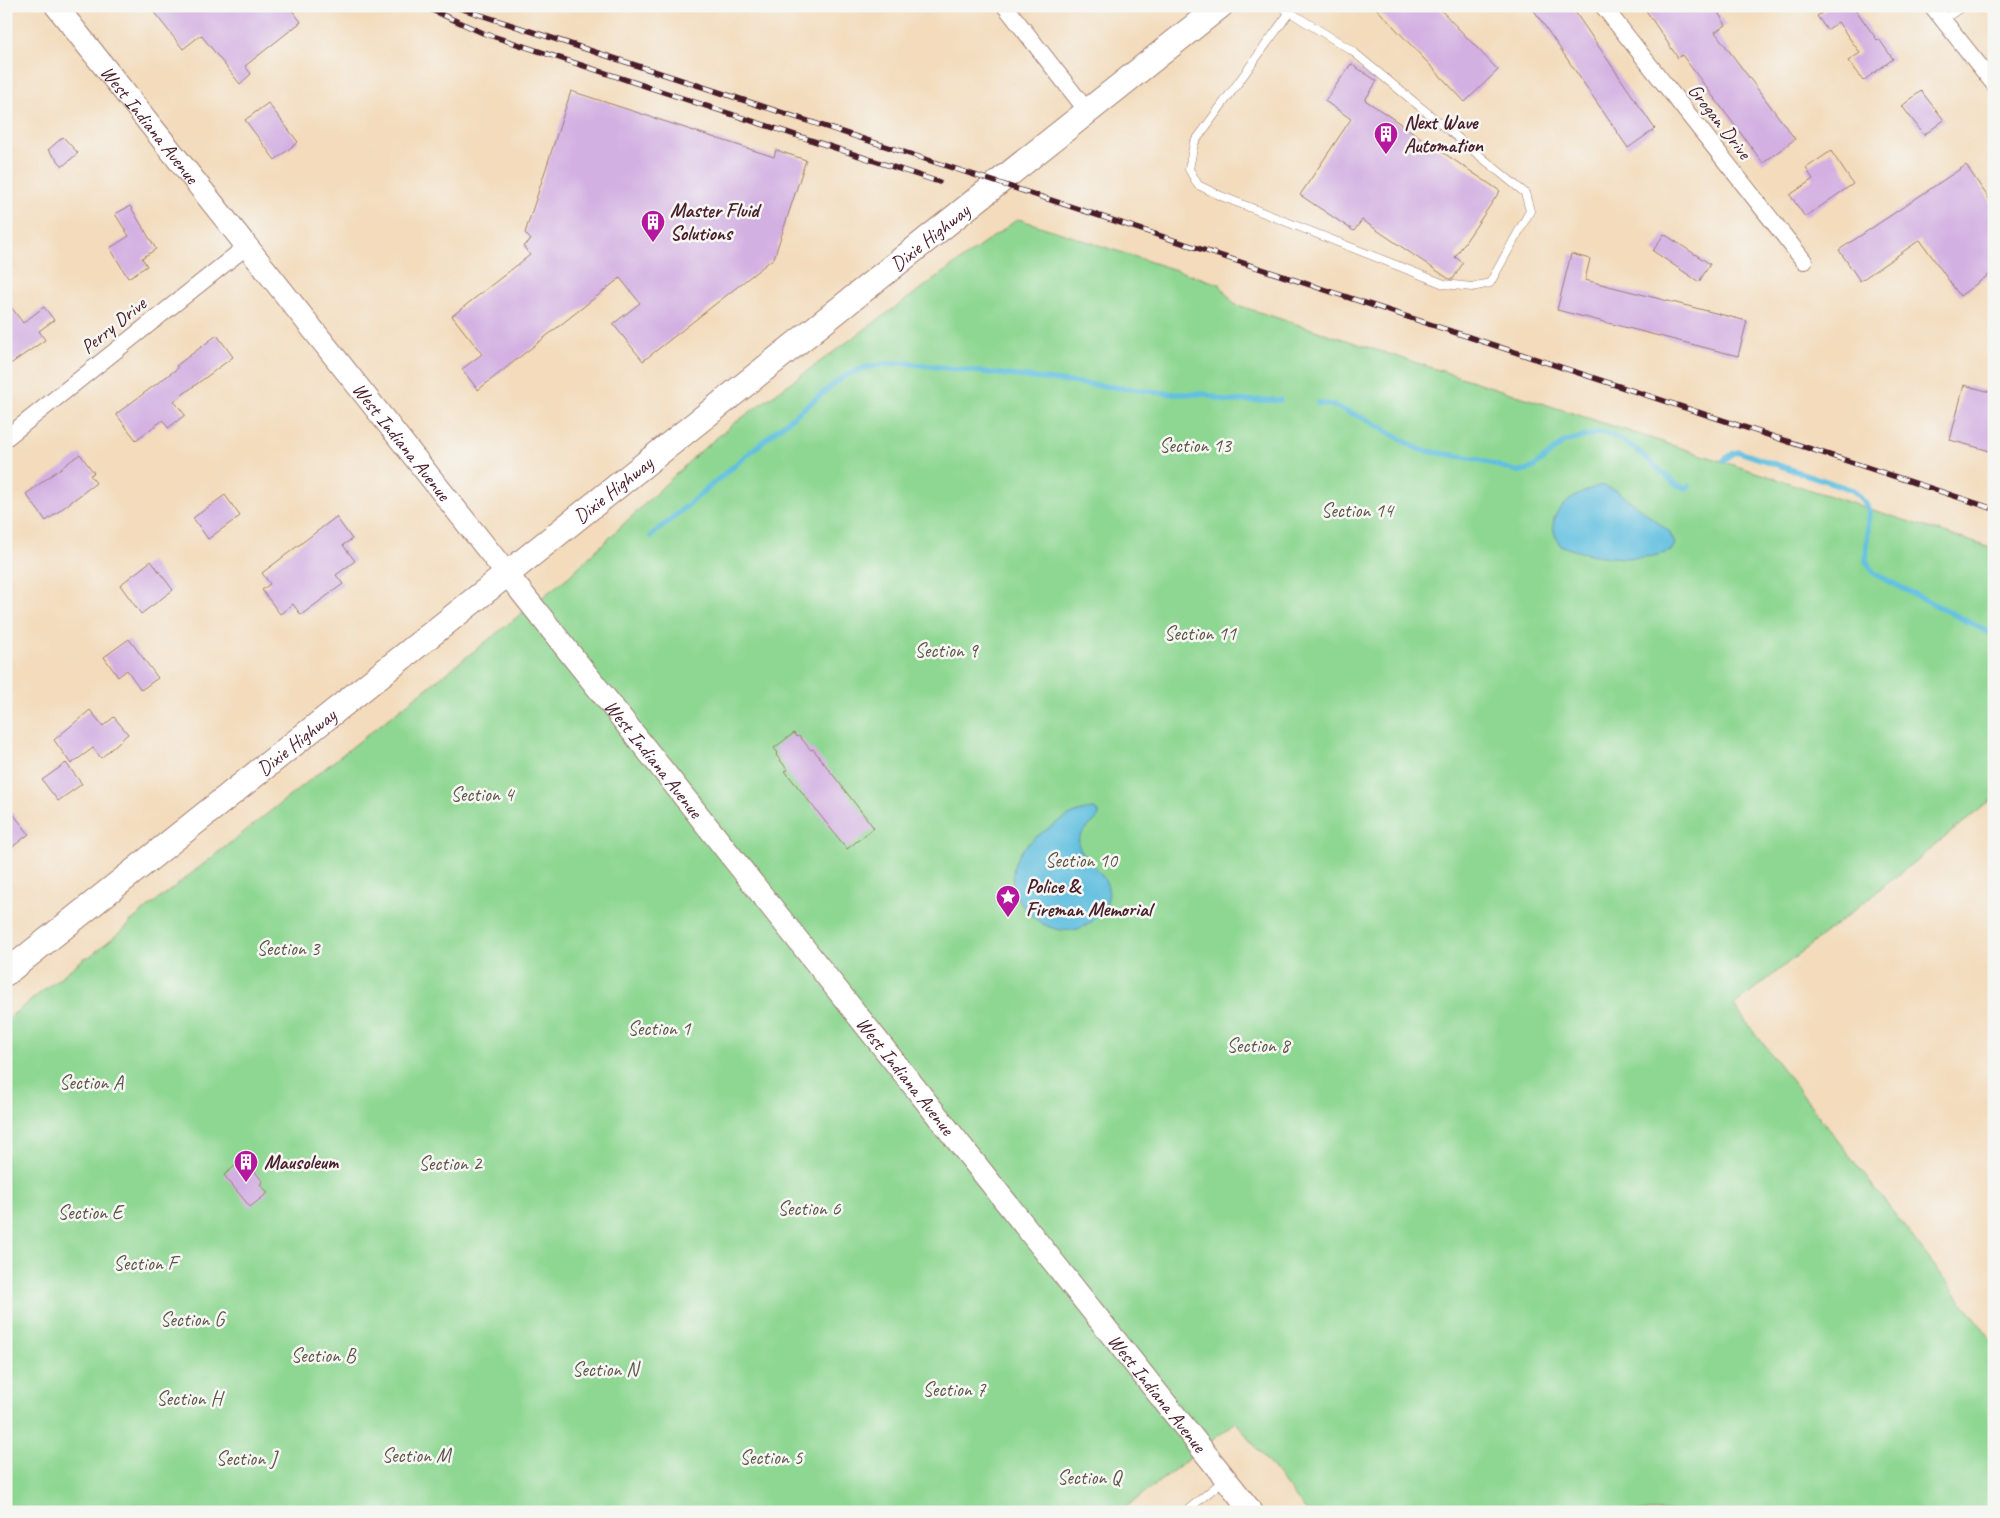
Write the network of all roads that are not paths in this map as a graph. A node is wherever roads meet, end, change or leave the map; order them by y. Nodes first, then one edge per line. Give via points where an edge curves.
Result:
1 (56, 6) edge
2 (1005, 6) edge
3 (1220, 6) edge
4 (1280, 6) edge
5 (1603, 6) edge
6 (1932, 6) edge
7 (1963, 6) edge
8 (1289, 13) junction
9 (1943, 20) junction
10 (1994, 84) edge
11 (1088, 112) junction
12 (247, 246) junction
13 (1804, 262) dead end
14 (6, 438) edge
15 (507, 574) junction
16 (6, 973) edge
17 (1226, 1479) junction
18 (1185, 1512) edge
19 (1252, 1512) edge

1 - 12 main road, West Indiana Avenue
2 - 11 street
3 - 11 main road, Dixie Highway
4 - 8 lane
5 - 13 street, Grogan Drive
6 - 9 street
7 - 9 lane
8 - 8 lane via 1351,50 1525,193 1530,211 1490,284 1472,287 1444,284 1198,185 1189,170 1194,143
9 - 10 street
11 - 15 main road, Dixie Highway
12 - 14 street, Perry Drive
12 - 15 main road, West Indiana Avenue
15 - 16 main road, Dixie Highway
15 - 17 main road, West Indiana Avenue
17 - 18 lane
17 - 19 main road, West Indiana Avenue

